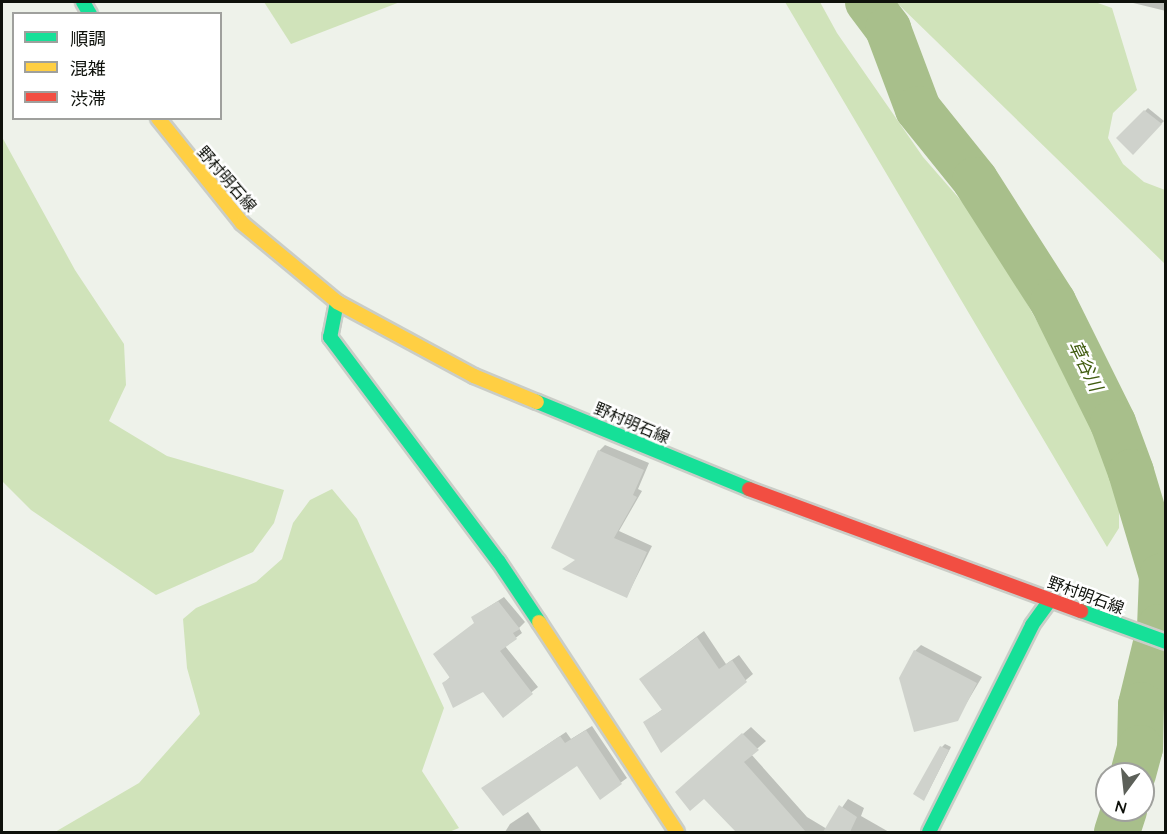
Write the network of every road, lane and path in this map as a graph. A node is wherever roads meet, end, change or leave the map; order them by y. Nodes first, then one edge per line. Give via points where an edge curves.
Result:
1 (160, 120) edge
2 (337, 302) junction
3 (1050, 600) junction
4 (1166, 642) edge
5 (677, 832) edge
6 (929, 832) edge

1 - 2 main road, 野村明石線 via 242,223
2 - 3 main road, 野村明石線 via 474,376 740,486
2 - 5 main road via 330,337 499,562
3 - 4 main road, 野村明石線
3 - 6 main road via 1032,625

